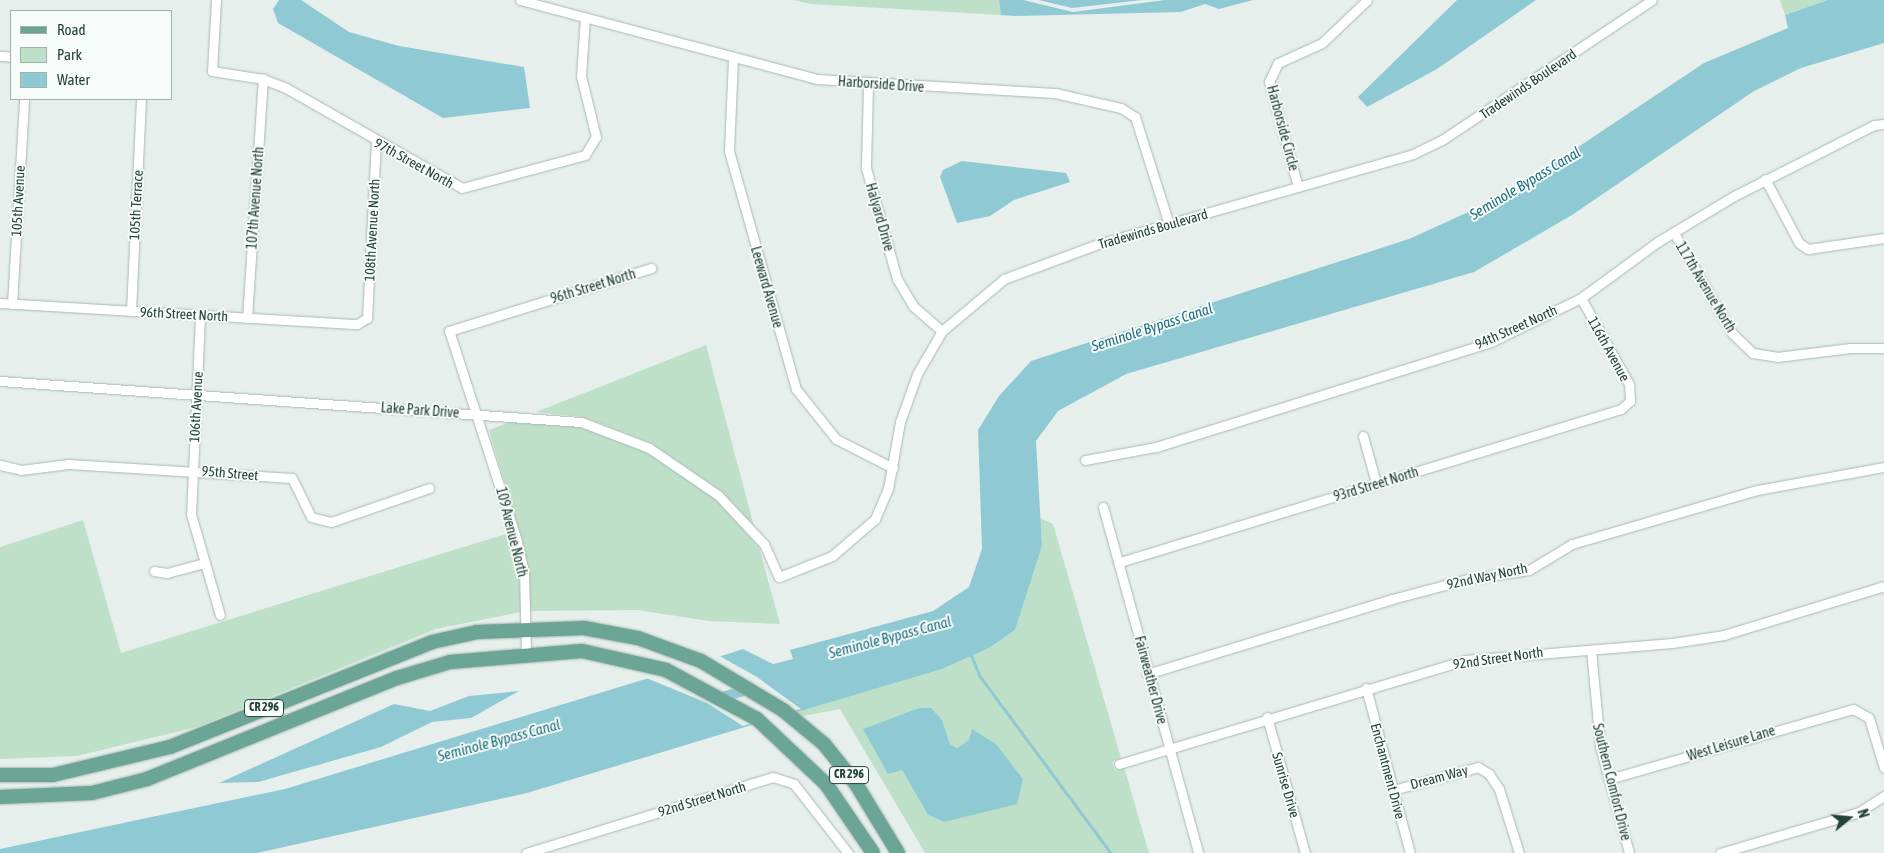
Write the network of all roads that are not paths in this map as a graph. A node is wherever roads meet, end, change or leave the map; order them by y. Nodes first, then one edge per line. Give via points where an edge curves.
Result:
1 (216, 0) edge
2 (520, 0) edge
3 (1368, 0) edge
4 (1652, 0) edge
5 (585, 17) junction
6 (733, 59) junction
7 (263, 79) junction
8 (868, 86) junction
9 (24, 100) edge
10 (142, 100) edge
11 (1884, 124) edge
12 (376, 142) junction
13 (1765, 179) junction
14 (1298, 187) junction
15 (1168, 224) junction
16 (1674, 232) junction
17 (1884, 238) edge
18 (651, 268) dead end
19 (1581, 298) junction
20 (0, 303) edge
21 (12, 304) junction
22 (131, 311) junction
23 (200, 317) junction
24 (247, 318) junction
25 (367, 318) joint
26 (450, 331) joint
27 (942, 331) junction
28 (1884, 348) edge
29 (0, 381) edge
30 (197, 394) junction
31 (1630, 401) joint
32 (478, 414) junction
33 (1363, 436) dead end
34 (1085, 460) dead end
35 (0, 465) edge
36 (1884, 467) edge
37 (893, 468) junction
38 (192, 470) junction
39 (1376, 483) junction
40 (429, 488) dead end
41 (1103, 507) dead end
42 (1120, 562) junction
43 (205, 563) junction
44 (154, 571) dead end
45 (779, 577) joint
46 (1884, 586) edge
47 (220, 615) dead end
48 (526, 629) junction
49 (1590, 650) junction
50 (526, 653) junction
51 (1148, 674) junction
52 (1366, 688) junction
53 (1267, 717) junction
54 (1170, 748) junction
55 (1119, 764) dead end
56 (1884, 768) edge
57 (0, 774) edge
58 (1609, 779) junction
59 (1393, 790) junction
60 (1884, 796) edge
61 (0, 797) edge
62 (526, 853) edge
63 (848, 853) edge
64 (873, 853) edge
65 (898, 853) edge
66 (1198, 853) edge
67 (1305, 853) edge
68 (1410, 853) edge
69 (1519, 853) edge
70 (1629, 853) edge
71 (1720, 853) edge

1 - 7 street, 97th Street North via 212,70
2 - 5 street, Harborside Drive
3 - 14 street, Harborside Circle via 1322,43 1278,63 1269,82
4 - 14 street, Tradewinds Boulevard via 1442,140 1392,161
5 - 6 street, Harborside Drive
5 - 12 street, 97th Street North via 581,76 596,137 585,155 462,188
6 - 8 street, Harborside Drive via 818,80
6 - 37 street, Leeward Avenue via 729,151 796,389 836,439
7 - 12 street, 97th Street North
7 - 24 street, 107th Avenue North
8 - 15 street, Harborside Drive via 1055,93 1130,112 1135,117
8 - 27 street, Halyard Drive via 866,168 897,279 913,306
9 - 21 street, 105th Avenue
10 - 22 street, 105th Terrace
11 - 13 street, 94th Street North via 1874,125
12 - 25 street, 108th Avenue North
13 - 16 street, 94th Street North
13 - 17 street via 1799,243 1808,249
14 - 15 street, Tradewinds Boulevard
15 - 27 street, Tradewinds Boulevard via 1017,272
16 - 19 street, 94th Street North
16 - 28 street, 117th Avenue North via 1732,333 1753,353 1777,357 1850,348
18 - 26 street, 96th Street North
19 - 31 street, 116th Avenue via 1629,384
19 - 34 street, 94th Street North via 1490,342 1156,447
20 - 21 street, 96th Street North
21 - 22 street, 96th Street North
22 - 23 street, 96th Street North
23 - 24 street, 96th Street North
23 - 30 street, 106th Avenue
24 - 25 street, 96th Street North via 357,324
26 - 32 street, 109 Avenue North
27 - 37 street, Tradewinds Boulevard via 913,382
29 - 30 street, Lake Park Drive
30 - 32 street, Lake Park Drive
30 - 38 street, 106th Avenue
31 - 39 street, 93rd Street North via 1621,409
32 - 45 street, Lake Park Drive via 581,422 649,448 718,495 764,544
32 - 48 street, 109 Avenue North via 524,572
33 - 39 street
35 - 38 street, 95th Street via 21,470 69,464
36 - 51 street, 92nd Way North via 1757,490 1572,544 1529,570 1468,579 1392,599
37 - 45 street, Tradewinds Boulevard via 881,508 858,537 832,556
38 - 40 street, 95th Street via 292,478 311,517 330,522
38 - 43 street, 106th Avenue via 191,514
39 - 42 street, 93rd Street North
41 - 42 street, Fairweather Drive
42 - 51 street, Fairweather Drive
43 - 44 street via 167,573
43 - 47 street, 106th Avenue
46 - 49 street, 92nd Street North via 1724,635
48 - 50 street, 109 Avenue North
48 - 57 main road, CR 296 via 432,642 170,747 110,765 53,775
48 - 65 main road, CR 296 via 584,628 668,648 726,674 783,710 824,744 865,797
49 - 52 street, 92nd Street North via 1465,660
49 - 58 street, Southern Comfort Drive via 1597,729
50 - 61 main road, CR 296 via 450,662 397,678 147,779 92,792 26,799
50 - 64 main road, CR 296 via 582,651 630,660 697,684 756,719 826,784
51 - 54 street, Fairweather Drive
52 - 53 street, 92nd Street North
52 - 59 street, Enchantment Drive
53 - 54 street, 92nd Street North
53 - 67 street, Sunrise Drive
54 - 55 street, 92nd Street North
54 - 66 street, Fairweather Drive
56 - 58 street, West Leisure Lane via 1869,718 1853,709
58 - 70 street, Southern Comfort Drive
59 - 68 street, Enchantment Drive
59 - 69 street, Dream Way via 1478,767 1490,774 1499,789
60 - 71 street via 1859,812
62 - 63 street, 92nd Street North via 772,777 794,784

